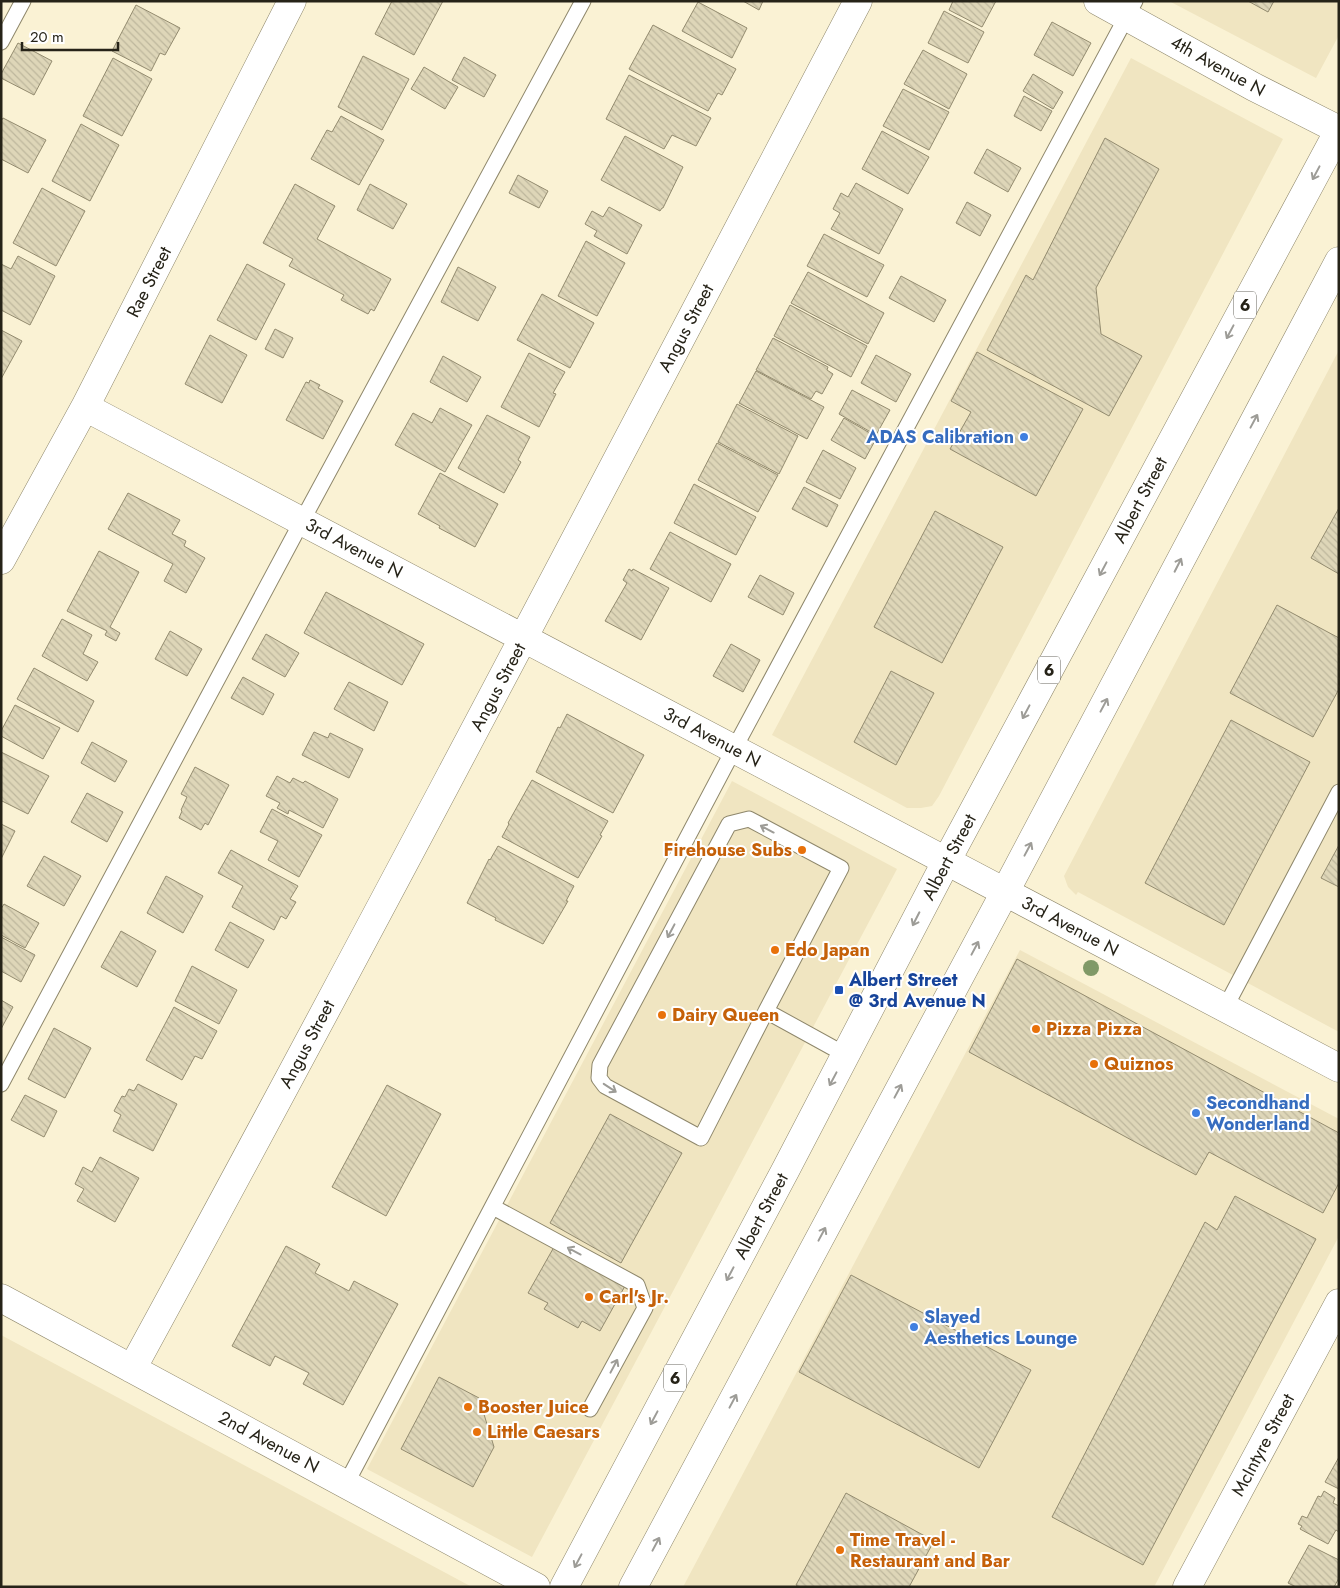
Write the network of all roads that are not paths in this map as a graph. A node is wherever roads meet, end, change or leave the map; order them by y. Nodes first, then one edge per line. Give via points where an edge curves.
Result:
1 (23, 1) edge
2 (584, 1) edge
3 (858, 1) edge
4 (1098, 1) edge
5 (290, 2) edge
6 (1131, 9) edge
7 (1, 42) edge
8 (1339, 130) edge
9 (1339, 261) edge
10 (85, 407) junction
11 (302, 521) junction
12 (1, 560) edge
13 (524, 638) junction
14 (734, 749) junction
15 (1339, 792) edge
16 (946, 860) junction
17 (1005, 892) junction
18 (1225, 1008) junction
19 (766, 1011) junction
20 (846, 1055) junction
21 (1339, 1068) edge
22 (1, 1084) edge
23 (492, 1207) junction
24 (1, 1298) edge
25 (1339, 1303) edge
26 (132, 1369) junction
27 (590, 1409) dead end
28 (346, 1484) junction
29 (536, 1587) edge
30 (564, 1587) edge
31 (633, 1587) edge
32 (1187, 1587) edge

1 - 7 lane
2 - 11 lane
3 - 13 street, Angus Street
4 - 6 street, 4th Avenue N
5 - 10 street, Rae Street
6 - 8 street, 4th Avenue N via 1254,87
6 - 14 lane
8 -> 16 street, Albert Street / 6
17 -> 9 street
10 - 11 street, 3rd Avenue N
10 - 12 street, Rae Street
11 - 13 street, 3rd Avenue N
11 - 22 lane
13 - 14 street, 3rd Avenue N
13 - 26 street, Angus Street
14 - 16 street, 3rd Avenue N
14 - 23 lane
15 - 18 lane
16 - 17 street, 3rd Avenue N
16 -> 20 street, Albert Street / 6
17 - 18 street, 3rd Avenue N
31 -> 17 street
18 - 21 street, 3rd Avenue N
19 -> 19 lane via 841,868 749,819 729,824 600,1065 599,1078 605,1086 701,1138
19 - 20 lane
20 -> 30 street, Albert Street / 6
27 -> 23 lane via 645,1308 637,1285
23 - 28 lane
24 - 26 street, 2nd Avenue N
25 - 32 street, McIntyre Street
26 - 28 street, 2nd Avenue N
28 - 29 street, 2nd Avenue N

